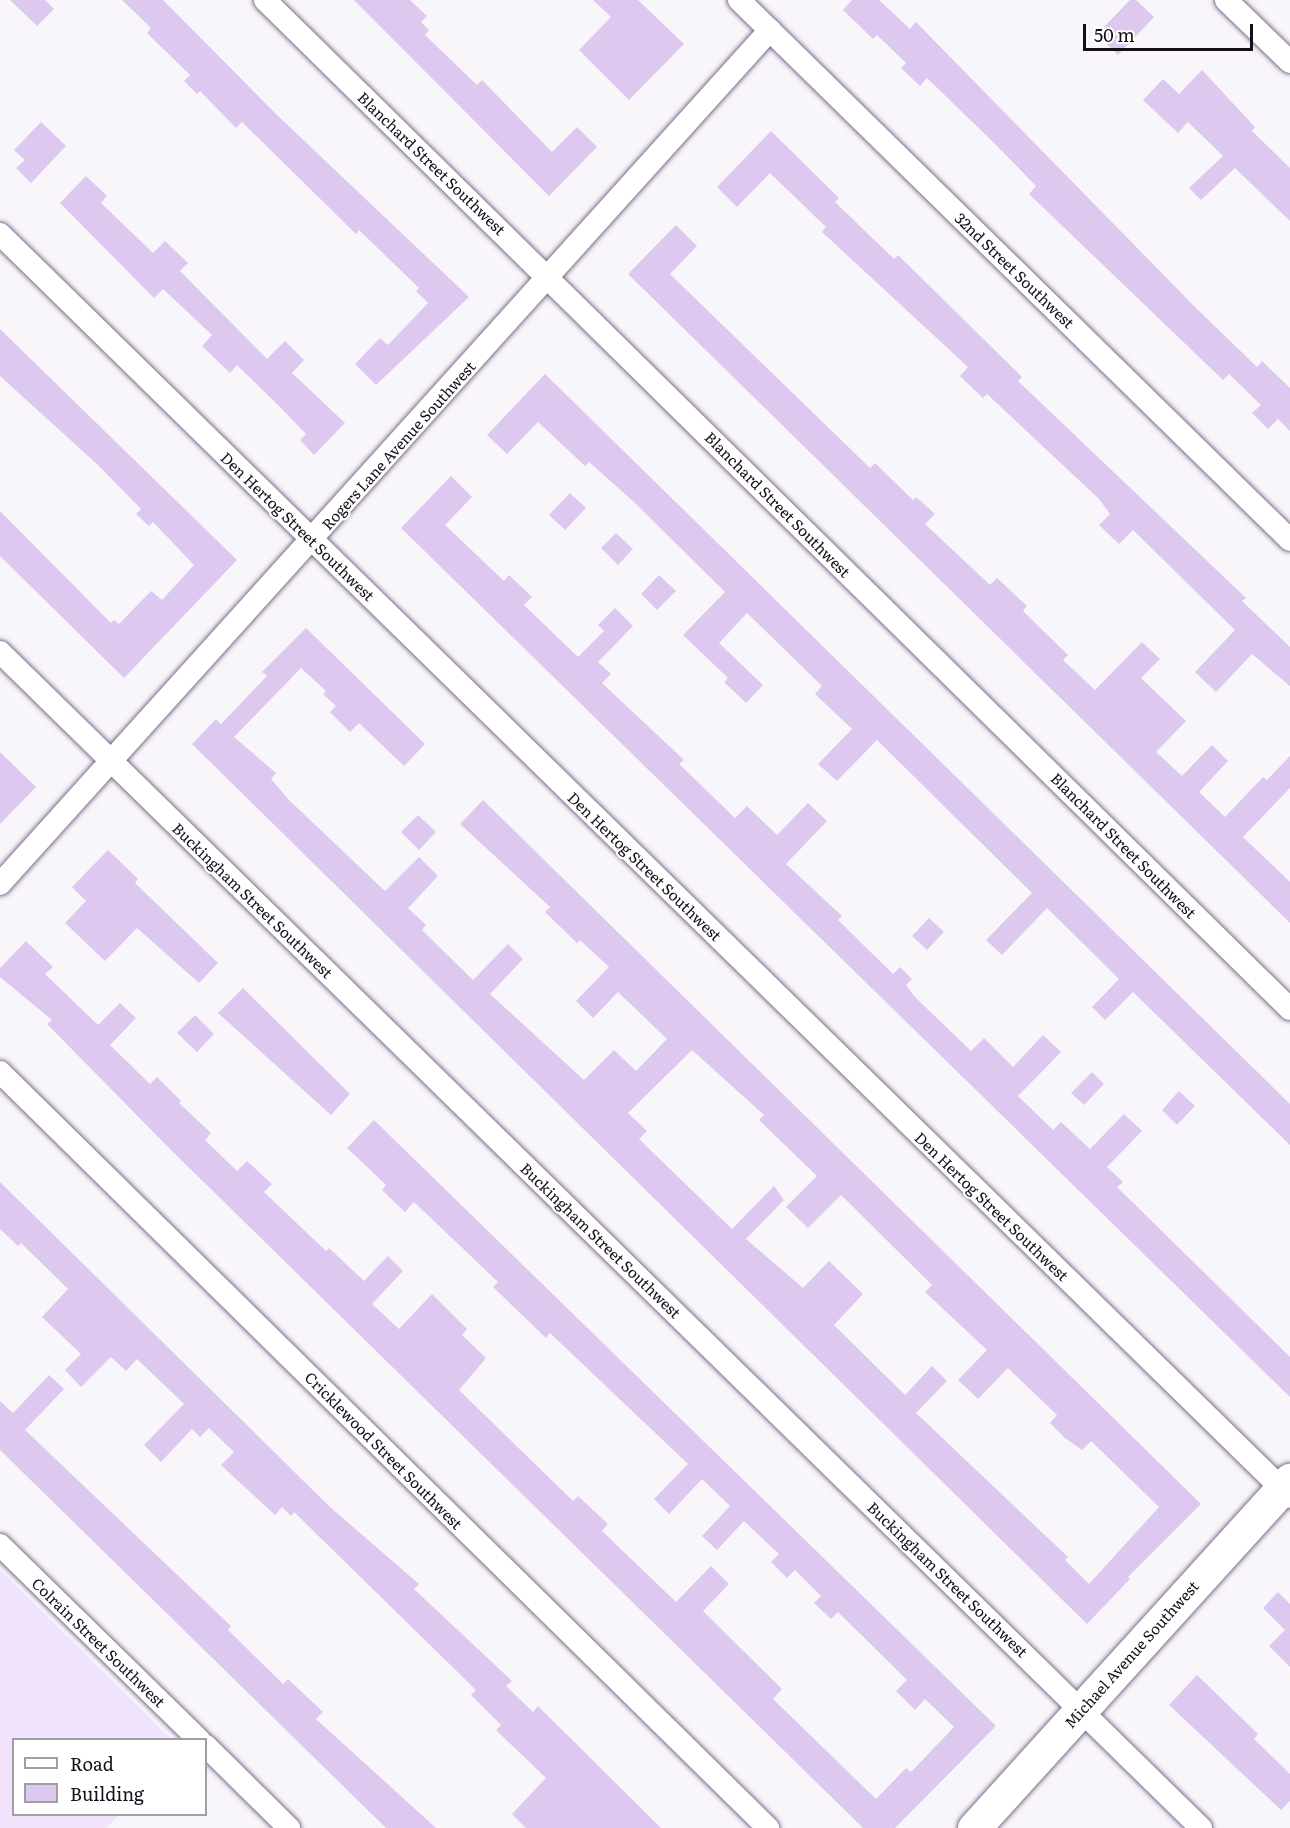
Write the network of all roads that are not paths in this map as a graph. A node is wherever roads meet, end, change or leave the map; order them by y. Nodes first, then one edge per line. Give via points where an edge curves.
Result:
1 (265, 0) edge
2 (739, 0) edge
3 (1226, 0) edge
4 (770, 30) junction
5 (1290, 62) edge
6 (0, 234) edge
7 (549, 278) junction
8 (312, 540) junction
9 (1290, 540) edge
10 (0, 652) edge
11 (110, 760) junction
12 (0, 884) edge
13 (1290, 1009) edge
14 (0, 1072) edge
15 (1287, 1489) edge
16 (0, 1545) edge
17 (1080, 1709) junction
18 (197, 1738) edge
19 (207, 1747) edge
20 (289, 1828) edge
21 (768, 1828) edge
22 (974, 1828) edge
23 (1201, 1828) edge

1 - 7 street, Blanchard Street Southwest
2 - 4 street, 32nd Street Southwest
3 - 5 street
4 - 7 street, Rogers Lane Avenue Southwest
4 - 9 street, 32nd Street Southwest
6 - 8 street, Den Hertog Street Southwest
7 - 8 street, Rogers Lane Avenue Southwest
7 - 13 street, Blanchard Street Southwest
8 - 11 street, Rogers Lane Avenue Southwest
8 - 15 street, Den Hertog Street Southwest
10 - 11 street, Buckingham Street Southwest
11 - 12 street, Rogers Lane Avenue Southwest
11 - 17 street, Buckingham Street Southwest
14 - 21 street, Cricklewood Street Southwest
15 - 17 street, Michael Avenue Southwest
16 - 18 street, Colrain Street Southwest
17 - 22 street, Michael Avenue Southwest
17 - 23 street, Buckingham Street Southwest
19 - 20 street

